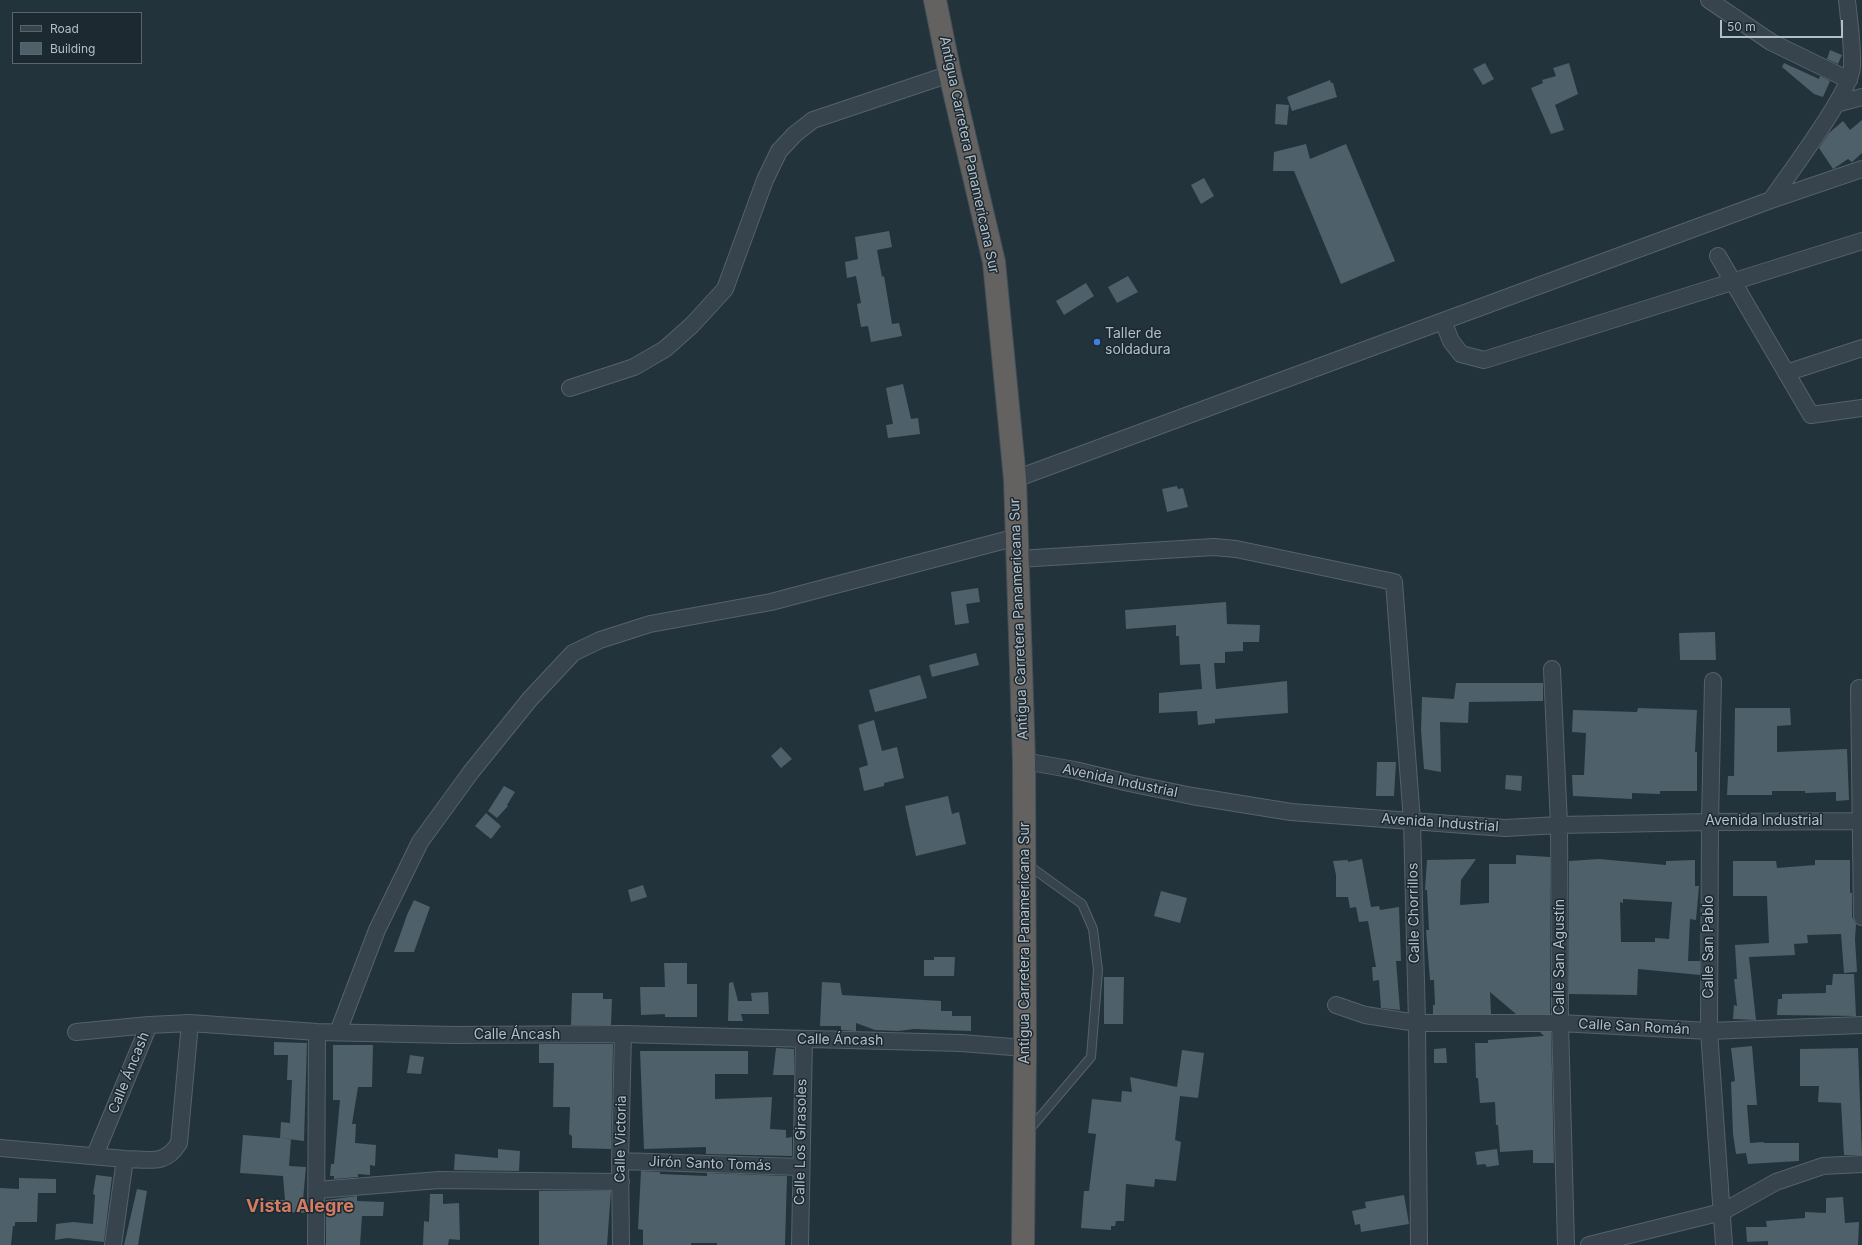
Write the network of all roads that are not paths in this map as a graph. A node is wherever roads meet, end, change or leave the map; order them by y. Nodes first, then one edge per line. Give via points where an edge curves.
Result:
1 (935, 0) edge
2 (1709, 0) edge
3 (1847, 0) edge
4 (950, 74) junction
5 (1849, 80) junction
6 (1862, 97) edge
7 (1836, 104) junction
8 (1862, 169) edge
9 (1771, 200) junction
10 (1862, 241) edge
11 (1718, 256) dead end
12 (1733, 282) junction
13 (1443, 321) junction
14 (1862, 348) edge
15 (1786, 372) junction
16 (570, 388) dead end
17 (1862, 408) edge
18 (1015, 479) junction
19 (1017, 537) junction
20 (1018, 559) junction
21 (1552, 669) dead end
22 (1713, 681) dead end
23 (1859, 688) dead end
24 (1024, 761) junction
25 (1412, 821) junction
26 (1861, 821) edge
27 (1710, 822) junction
28 (1559, 825) junction
29 (1024, 862) junction
30 (1862, 917) edge
31 (1336, 1005) dead end
32 (190, 1023) junction
33 (1417, 1023) junction
34 (1560, 1023) junction
35 (149, 1025) junction
36 (1862, 1025) edge
37 (1709, 1031) junction
38 (76, 1032) dead end
39 (317, 1032) junction
40 (338, 1032) junction
41 (623, 1034) junction
42 (804, 1039) junction
43 (1025, 1048) junction
44 (1024, 1135) junction
45 (0, 1148) edge
46 (95, 1155) junction
47 (125, 1159) junction
48 (620, 1161) junction
49 (1862, 1164) edge
50 (800, 1167) junction
51 (620, 1182) junction
52 (317, 1190) junction
53 (1722, 1212) junction
54 (113, 1245) edge
55 (316, 1245) edge
56 (621, 1245) edge
57 (800, 1245) edge
58 (1023, 1245) edge
59 (1419, 1245) edge
60 (1566, 1245) edge
61 (1589, 1245) edge
62 (1724, 1245) edge

1 - 4 highway, Antigua Carretera Panamericana Sur
2 - 5 street via 1771,42
3 - 5 street via 1852,68
4 - 16 street via 813,120 795,134 779,151 765,180 725,289 665,349 634,367
4 - 18 highway, Antigua Carretera Panamericana Sur via 994,262
5 - 7 street
6 - 7 street
7 - 9 street
8 - 9 street
9 - 13 street
10 - 12 street
11 - 12 street
12 - 13 street via 1484,360 1461,354 1451,342
12 - 15 street
13 - 18 street
14 - 15 street
15 - 17 street via 1811,415
18 - 19 highway, Antigua Carretera Panamericana Sur
19 - 20 highway, Antigua Carretera Panamericana Sur
19 - 40 street via 770,602 650,624 600,640 573,653 530,699 471,772 420,842 377,930
20 - 24 highway, Antigua Carretera Panamericana Sur
20 - 25 street, Calle Chorrillos via 1214,546 1394,582
21 - 28 street, Calle San Agustín
22 - 27 street, Calle San Pablo
23 - 26 street
24 - 25 street, Avenida Industrial via 1192,796 1291,812
24 - 29 highway, Antigua Carretera Panamericana Sur
25 - 28 street, Avenida Industrial via 1505,828
25 - 33 street, Calle Chorrillos
26 - 27 street, Avenida Industrial
26 - 30 street
27 - 28 street, Avenida Industrial
27 - 37 street, Calle San Pablo
28 - 34 street, Calle San Agustín
29 - 43 highway, Antigua Carretera Panamericana Sur
29 - 44 lane via 1082,904 1093,929 1098,970 1091,1057
31 - 33 street, Calle San Román via 1365,1015
32 - 35 street, Calle Áncash
32 - 39 street, Calle Áncash
32 - 47 street via 179,1144 173,1153 164,1159
33 - 34 street, Calle San Román
33 - 59 street, Calle Chorrillos
34 - 37 street, Calle San Román
34 - 60 street, Calle San Agustín
35 - 38 street
35 - 46 street, Calle Áncash
36 - 37 street, Calle San Román
37 - 53 street, Calle San Pablo
39 - 40 street, Calle Áncash
39 - 52 street
40 - 41 street, Calle Áncash via 454,1035
41 - 42 street, Calle Áncash
41 - 48 street, Calle Victoria
42 - 43 street, Calle Áncash via 961,1043
42 - 50 street, Calle Los Girasoles
43 - 44 highway, Antigua Carretera Panamericana Sur
44 - 58 highway, Antigua Carretera Panamericana Sur
45 - 46 street
46 - 47 street
47 - 54 street
48 - 50 street, Jirón Santo Tomás
48 - 51 street, Calle Victoria
49 - 53 street via 1824,1166 1790,1177
50 - 57 street, Calle Los Girasoles
51 - 52 street via 439,1180
51 - 56 street, Calle Victoria
52 - 55 street
53 - 61 street
53 - 62 street, Calle San Pablo

